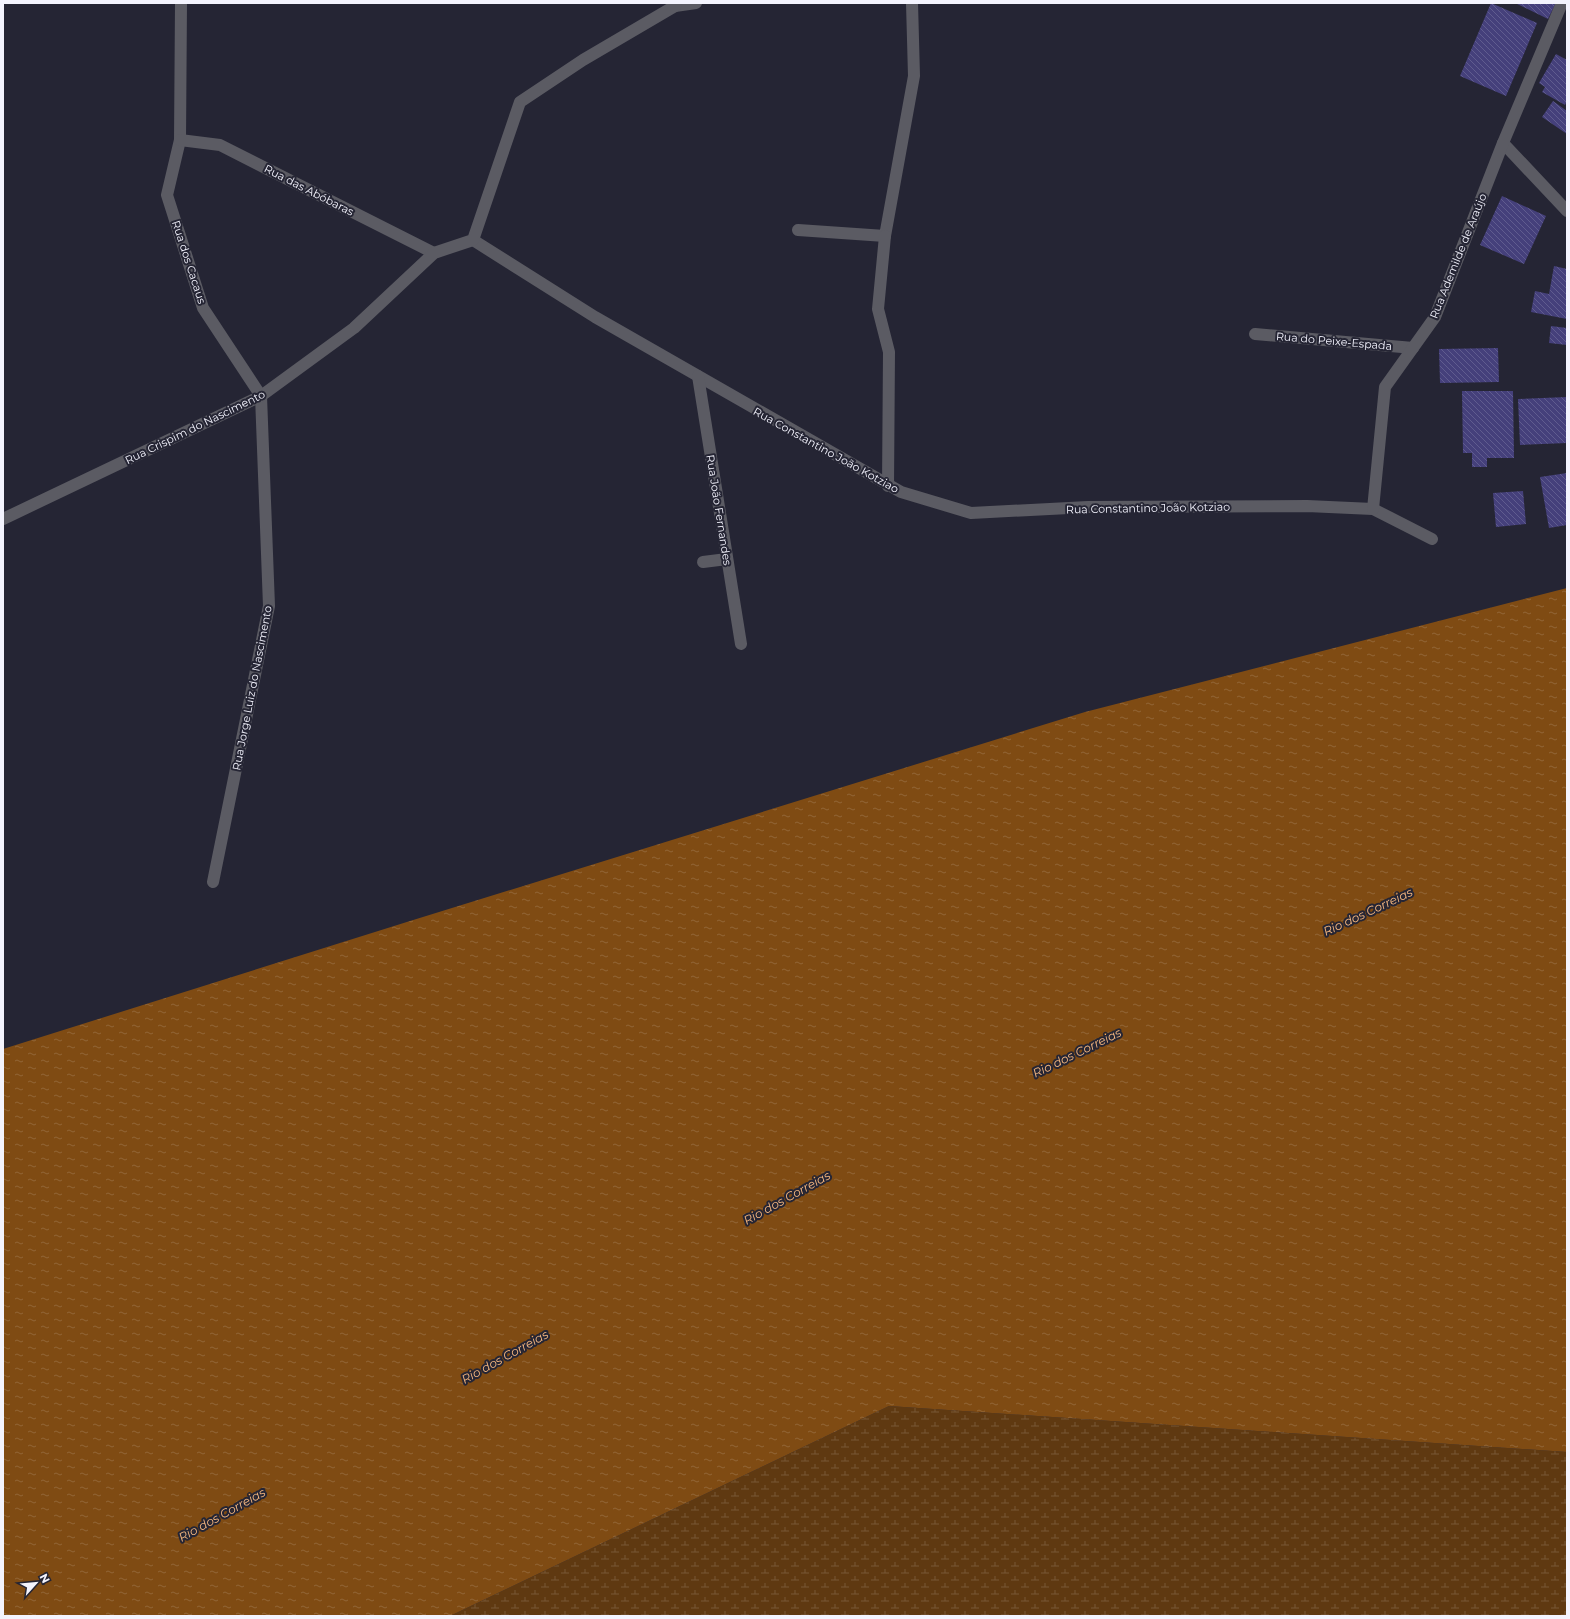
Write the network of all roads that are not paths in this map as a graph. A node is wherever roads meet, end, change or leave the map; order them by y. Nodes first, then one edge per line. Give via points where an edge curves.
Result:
1 (181, 3) edge
2 (696, 3) edge
3 (912, 3) edge
4 (1562, 3) edge
5 (676, 5) edge
6 (180, 140) junction
7 (1503, 143) junction
8 (1567, 211) edge
9 (798, 230) dead end
10 (885, 236) junction
11 (473, 240) junction
12 (434, 253) junction
13 (1255, 334) dead end
14 (1413, 348) junction
15 (698, 376) junction
16 (261, 396) junction
17 (888, 486) junction
18 (1373, 509) junction
19 (3, 519) edge
20 (1432, 539) dead end
21 (727, 559) junction
22 (704, 562) dead end
23 (741, 644) dead end
24 (214, 882) dead end

1 - 6 street, Rua dos Cacaus
2 - 5 street
3 - 10 street via 914,76
4 - 7 street, Rua Ademilde de Araújo
5 - 11 street via 583,60 520,102
6 - 12 street, Rua das Abóbaras via 220,145
6 - 16 street, Rua dos Cacaus via 167,195 204,308
7 - 8 street
7 - 14 street, Rua Ademilde de Araújo via 1434,317
9 - 10 street
10 - 17 street via 878,309 889,352
11 - 12 street, Rua Crispim do Nascimento
11 - 15 street, Rua Constantino João Kotziao via 596,317
12 - 16 street, Rua Crispim do Nascimento via 354,328
13 - 14 street, Rua do Peixe-Espada
14 - 18 street, Rua Ademilde de Araújo via 1385,387
15 - 17 street, Rua Constantino João Kotziao
15 - 21 street, Rua João Fernandes
16 - 19 street, Rua Crispim do Nascimento
16 - 24 street, Rua Jorge Luiz do Nascimento via 269,606
17 - 18 street, Rua Constantino João Kotziao via 971,513 1096,507 1307,506
18 - 20 street, Rua Constantino João Kotziao
21 - 22 street
21 - 23 street, Rua João Fernandes

